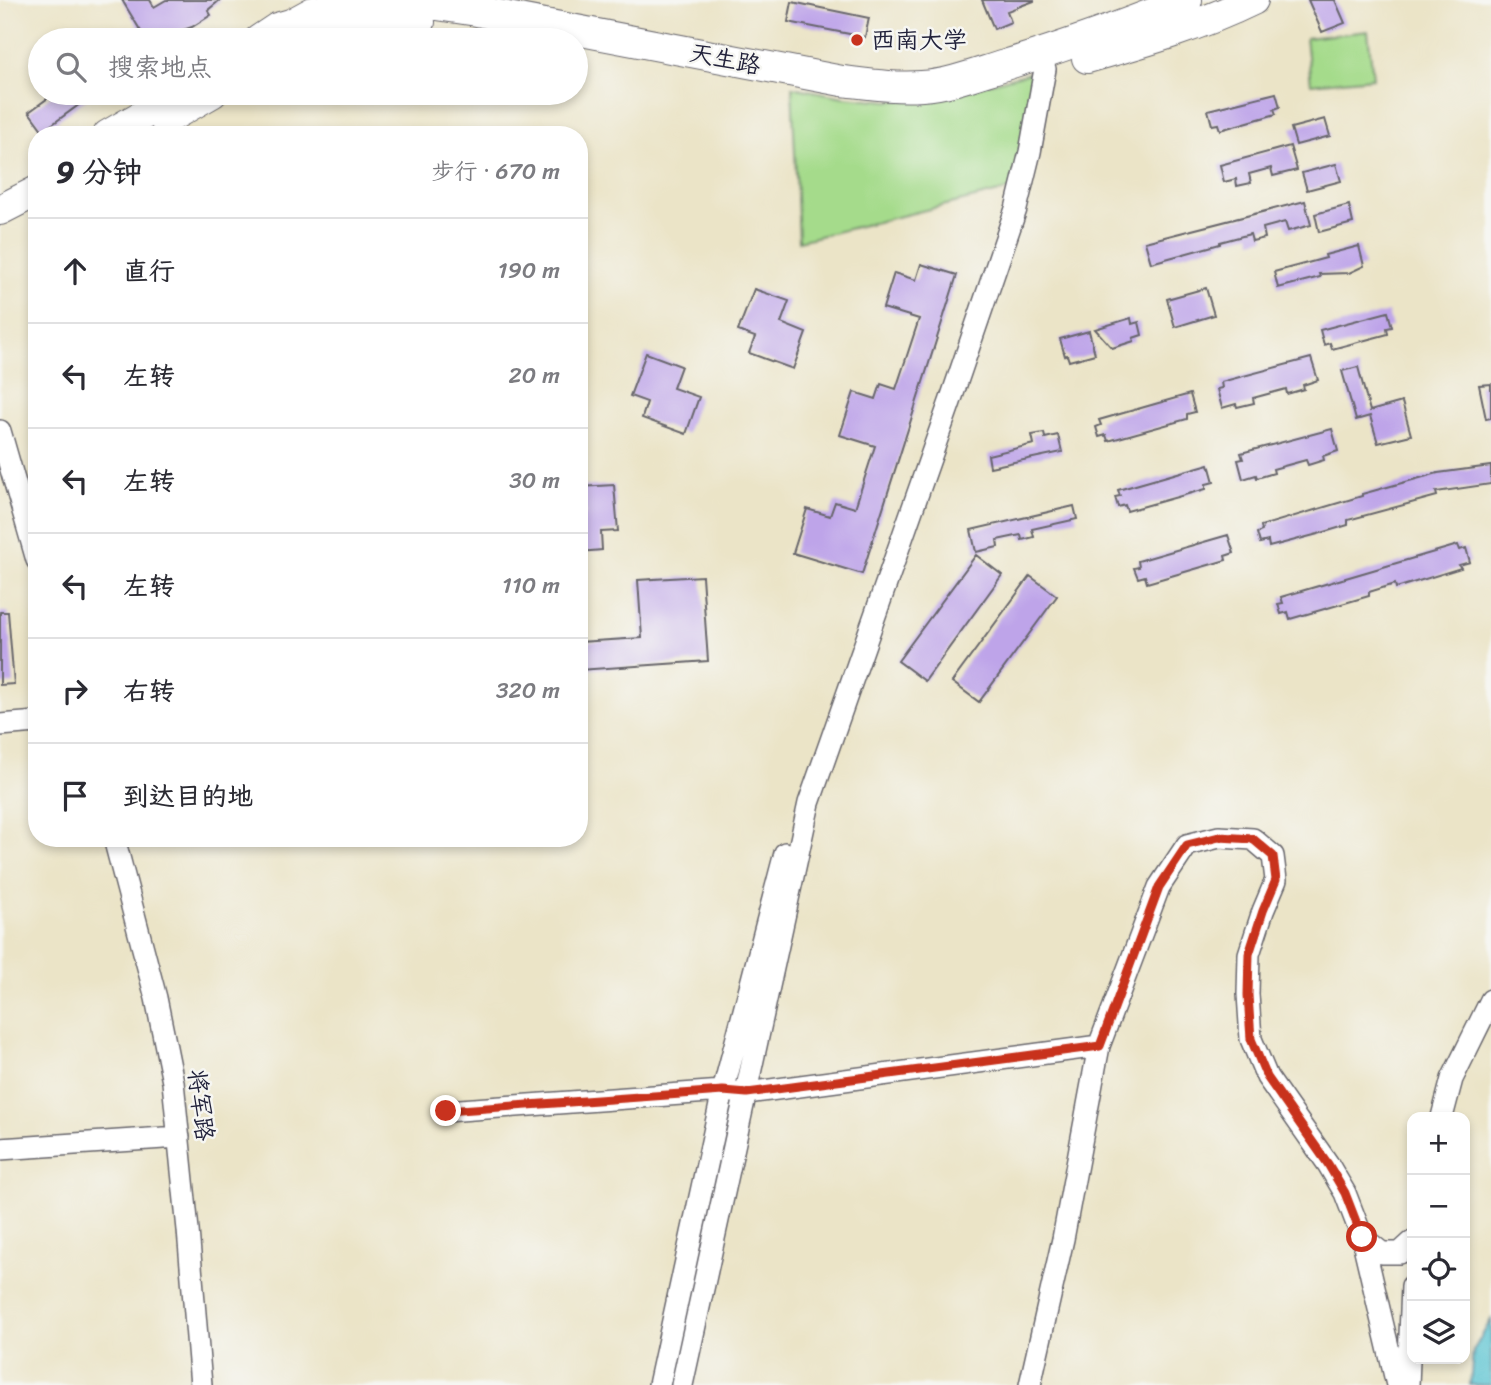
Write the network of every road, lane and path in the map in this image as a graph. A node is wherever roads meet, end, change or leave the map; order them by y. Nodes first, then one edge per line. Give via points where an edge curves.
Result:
1 (1187, 0) edge
2 (1253, 0) edge
3 (280, 28) edge
4 (355, 28) edge
5 (484, 28) edge
6 (570, 28) edge
7 (588, 32) edge
8 (588, 48) edge
9 (1045, 69) junction
10 (160, 105) edge
11 (192, 105) edge
12 (124, 126) edge
13 (156, 126) edge
14 (28, 176) edge
15 (0, 189) edge
16 (28, 196) edge
17 (0, 210) edge
18 (0, 431) edge
19 (28, 529) edge
20 (865, 642) junction
21 (28, 723) edge
22 (0, 725) edge
23 (116, 847) edge
24 (1491, 1000) edge
25 (1100, 1046) junction
26 (723, 1091) junction
27 (747, 1093) junction
28 (446, 1111) dead end
29 (1443, 1112) edge
30 (179, 1137) junction
31 (0, 1149) edge
32 (1362, 1237) junction
33 (1407, 1247) edge
34 (1411, 1301) edge
35 (201, 1385) edge
36 (659, 1385) edge
37 (682, 1385) edge
38 (1030, 1385) edge
39 (1397, 1385) edge
40 (1408, 1385) edge

1 - 7 highway, 天生路 via 1099,35 923,86 842,81
2 - 9 highway, 天生路 via 1169,34
3 - 6 highway, 天生路 via 313,12 417,2
4 - 5 highway via 413,21
8 - 9 highway, 天生路 via 844,97 889,101 926,100
9 - 20 street via 1016,209
10 - 12 highway
11 - 13 highway
14 - 15 highway
16 - 17 highway
18 - 19 street
20 - 26 street via 797,804
20 - 27 street via 809,803
21 - 22 street
23 - 30 street, 将军路 via 156,998
24 - 29 street via 1452,1079
25 - 27 street
25 - 32 street via 1159,887 1187,845 1219,837 1253,839 1273,856 1276,880 1249,954 1251,1039 1267,1077 1345,1193
25 - 38 street
26 - 27 street
26 - 28 street
26 - 36 street
27 - 37 street
30 - 31 street
30 - 35 street, 将军路
32 - 33 street via 1382,1253 1400,1253
32 - 39 street
34 - 40 street

